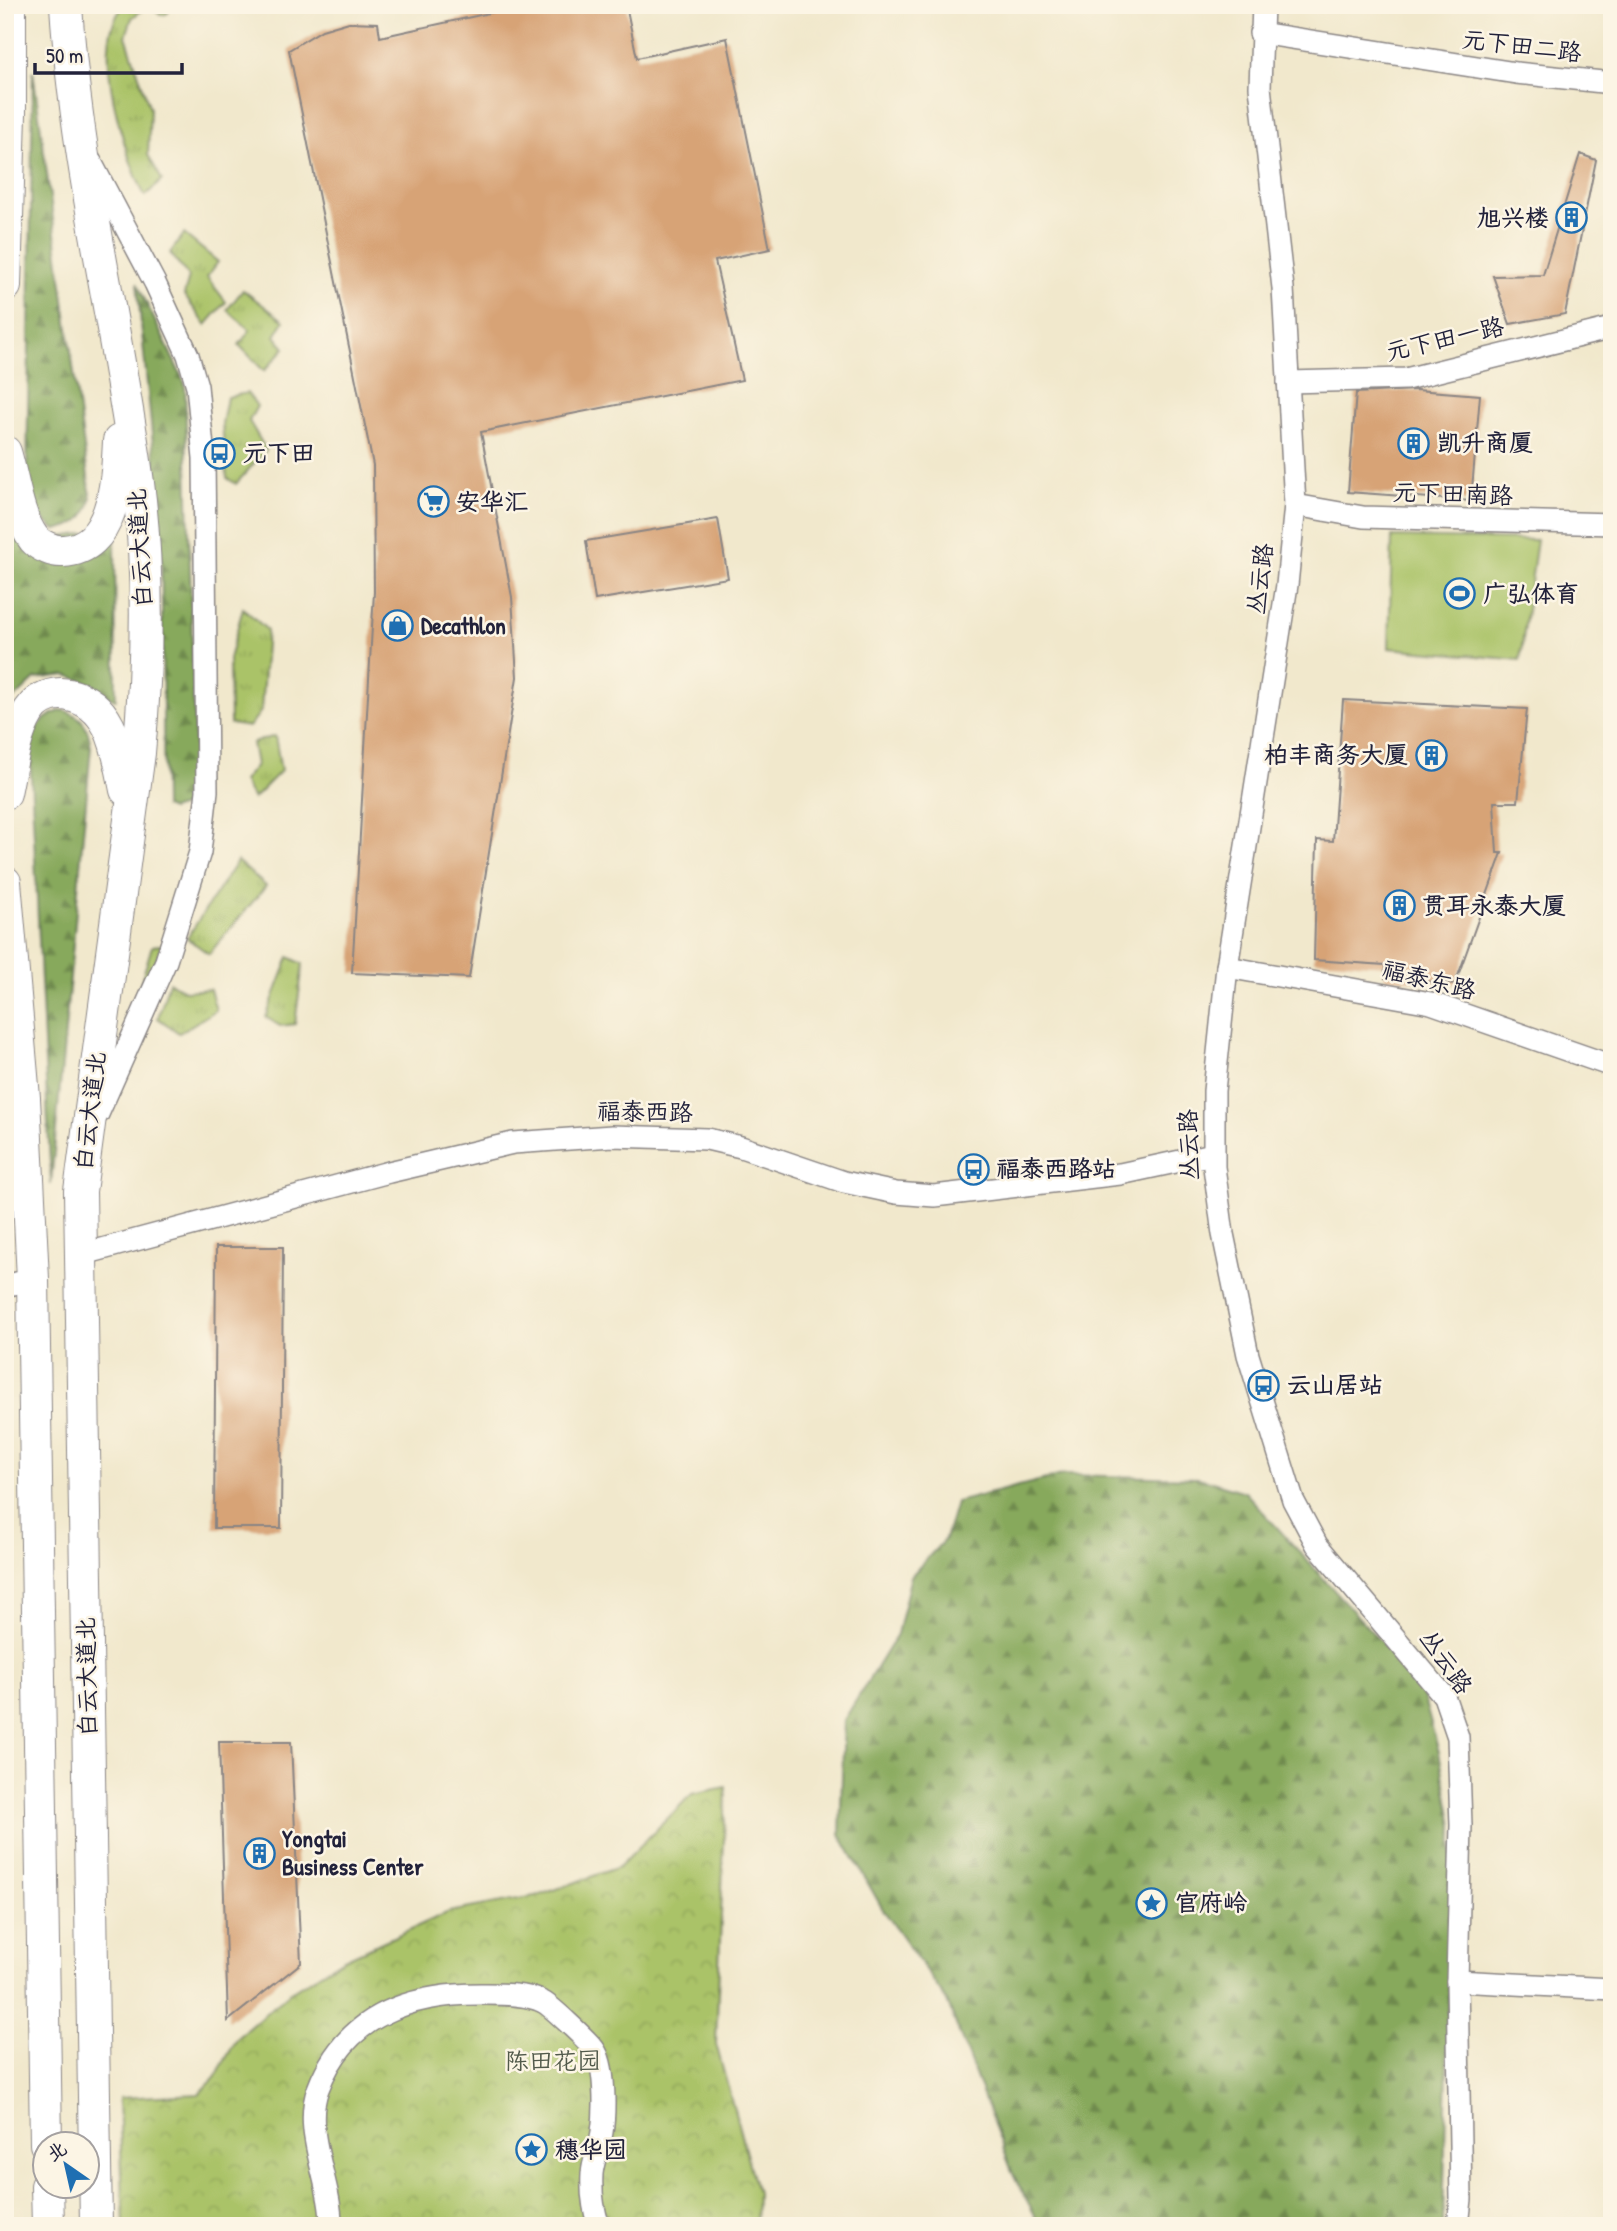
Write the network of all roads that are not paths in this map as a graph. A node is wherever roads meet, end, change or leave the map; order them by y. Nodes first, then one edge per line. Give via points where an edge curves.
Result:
1 (10, 5) edge
2 (66, 5) edge
3 (1263, 5) edge
4 (1261, 33) junction
5 (1612, 83) edge
6 (78, 140) junction
7 (5, 286) edge
8 (1612, 328) edge
9 (1288, 382) junction
10 (121, 384) junction
11 (5, 452) edge
12 (1295, 505) junction
13 (1612, 524) edge
14 (5, 793) edge
15 (131, 812) junction
16 (5, 882) edge
17 (1227, 967) junction
18 (1612, 1066) edge
19 (5, 1068) edge
20 (24, 1098) junction
21 (83, 1148) junction
22 (1213, 1154) junction
23 (80, 1255) junction
24 (19, 1283) edge
25 (1457, 1981) junction
26 (1612, 1989) edge
27 (46, 2130) edge
28 (47, 2200) edge
29 (47, 2226) edge
30 (96, 2226) edge
31 (331, 2226) edge
32 (599, 2226) edge
33 (1458, 2226) edge

1 - 7 highway
2 - 6 highway, 白云大道北
3 - 4 street, 丛云路
4 - 5 street, 元下田二路 via 1516,73
4 - 9 street, 丛云路 via 1260,87 1277,217
6 - 10 highway, 白云大道北
6 - 21 street via 155,283 197,386 204,472 207,780 200,852 166,961
8 - 9 street, 元下田一路 via 1406,379
9 - 12 street, 丛云路
10 - 11 highway via 113,501 91,540 59,552 36,542
10 - 15 highway, 白云大道北 via 138,482 143,573 143,704
12 - 13 street, 元下田南路 via 1363,517
12 - 17 street, 丛云路 via 1287,585
14 - 15 highway via 34,705 61,693 86,699 102,714 114,737
15 - 21 highway, 白云大道北
16 - 20 highway, 白云大道北
17 - 18 street, 福泰东路 via 1431,1003
17 - 22 street, 丛云路 via 1214,1091
19 - 20 street
20 - 24 highway, 白云大道北
21 - 23 highway, 白云大道北
22 - 23 street, 福泰西路 via 1119,1174 934,1196 844,1182 707,1139 612,1136 513,1143
22 - 25 street, 丛云路 via 1217,1202 1248,1355 1293,1500 1317,1545 1444,1696 1458,1737
23 - 30 highway, 白云大道北
24 - 27 highway, 白云大道北
25 - 26 street
25 - 33 street, 丛云路
28 - 29 highway
31 - 32 street via 314,2124 317,2092 330,2064 356,2033 383,2013 416,1999 455,1994 503,1994 543,2001 595,2050 604,2104 592,2171 593,2209

